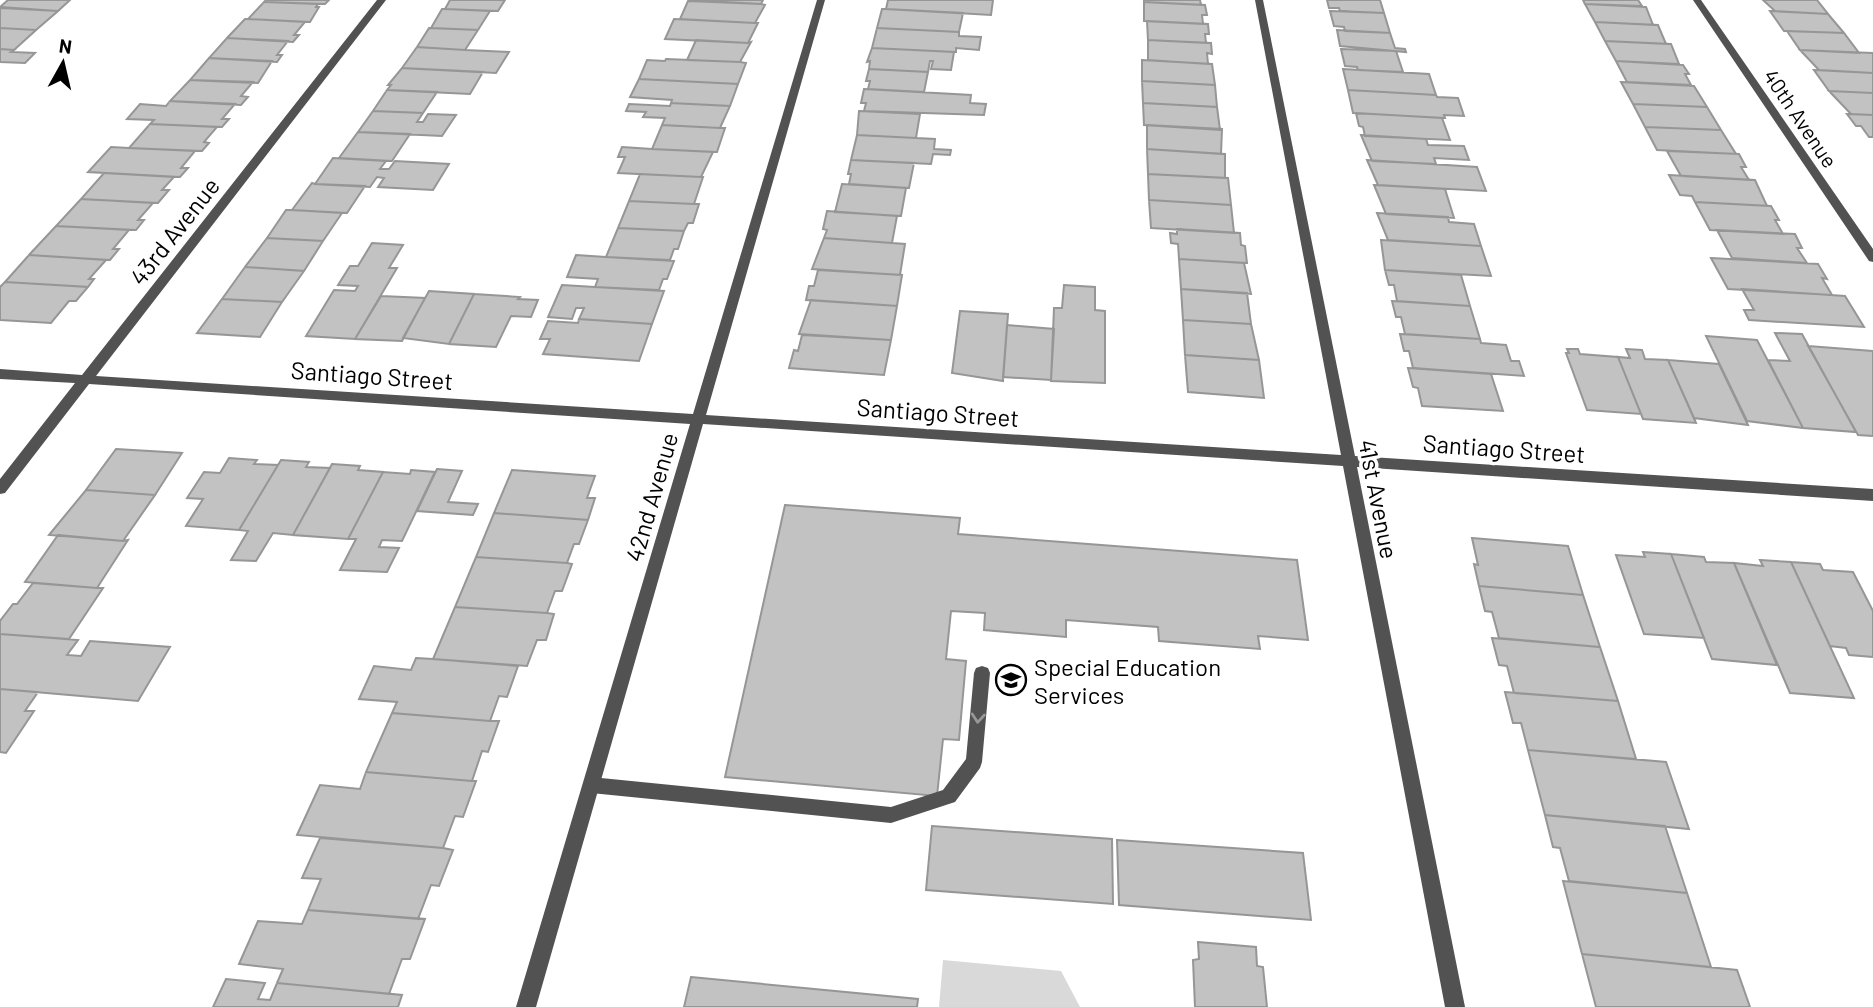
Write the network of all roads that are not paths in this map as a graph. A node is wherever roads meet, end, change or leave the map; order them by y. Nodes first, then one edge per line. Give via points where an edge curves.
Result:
1 (382, 0) edge
2 (821, 0) edge
3 (1259, 0) edge
4 (1697, 0) edge
5 (1873, 258) edge
6 (0, 374) edge
7 (85, 380) junction
8 (698, 419) junction
9 (1349, 461) junction
10 (0, 489) edge
11 (1873, 495) edge
12 (982, 673) dead end
13 (591, 785) junction
14 (526, 1007) edge
15 (1455, 1007) edge

1 - 7 street, 43rd Avenue
2 - 8 street, 42nd Avenue
3 - 9 street, 41st Avenue
4 - 5 street, 40th Avenue
6 - 7 street, Santiago Street
7 - 8 street, Santiago Street
7 - 10 street, 43rd Avenue
8 - 9 street, Santiago Street
8 - 13 street, 42nd Avenue
9 - 11 street, Santiago Street
9 - 15 street, 41st Avenue
12 -> 13 street via 974,762 949,796 891,815
13 - 14 street, 42nd Avenue

